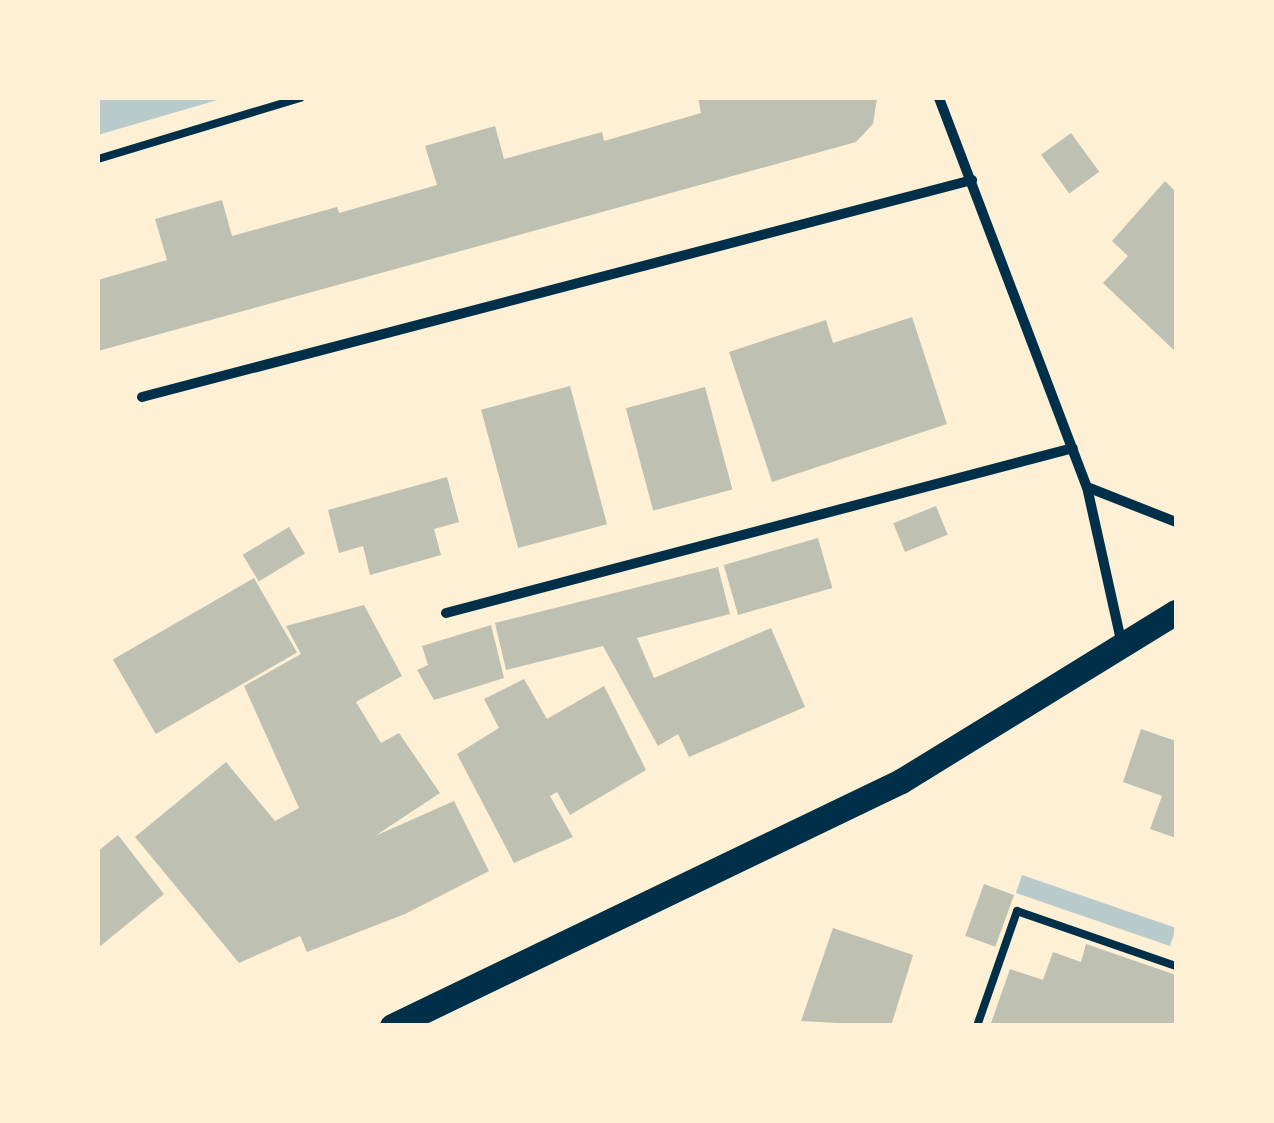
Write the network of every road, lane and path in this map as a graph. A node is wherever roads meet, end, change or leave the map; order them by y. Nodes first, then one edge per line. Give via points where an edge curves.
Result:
1 (300, 98) edge
2 (939, 98) edge
3 (98, 159) edge
4 (972, 180) junction
5 (142, 398) dead end
6 (1073, 448) junction
7 (1087, 487) junction
8 (1176, 522) edge
9 (1176, 612) edge
10 (446, 613) dead end
11 (1123, 648) junction
12 (1176, 966) edge
13 (392, 1026) edge
14 (977, 1026) edge

1 - 3 lane
2 - 4 street
4 - 5 street
4 - 6 street
6 - 7 street
6 - 10 street
7 - 8 street
7 - 11 street
9 - 11 main road
11 - 13 main road via 900,781
12 - 14 lane via 1016,911

